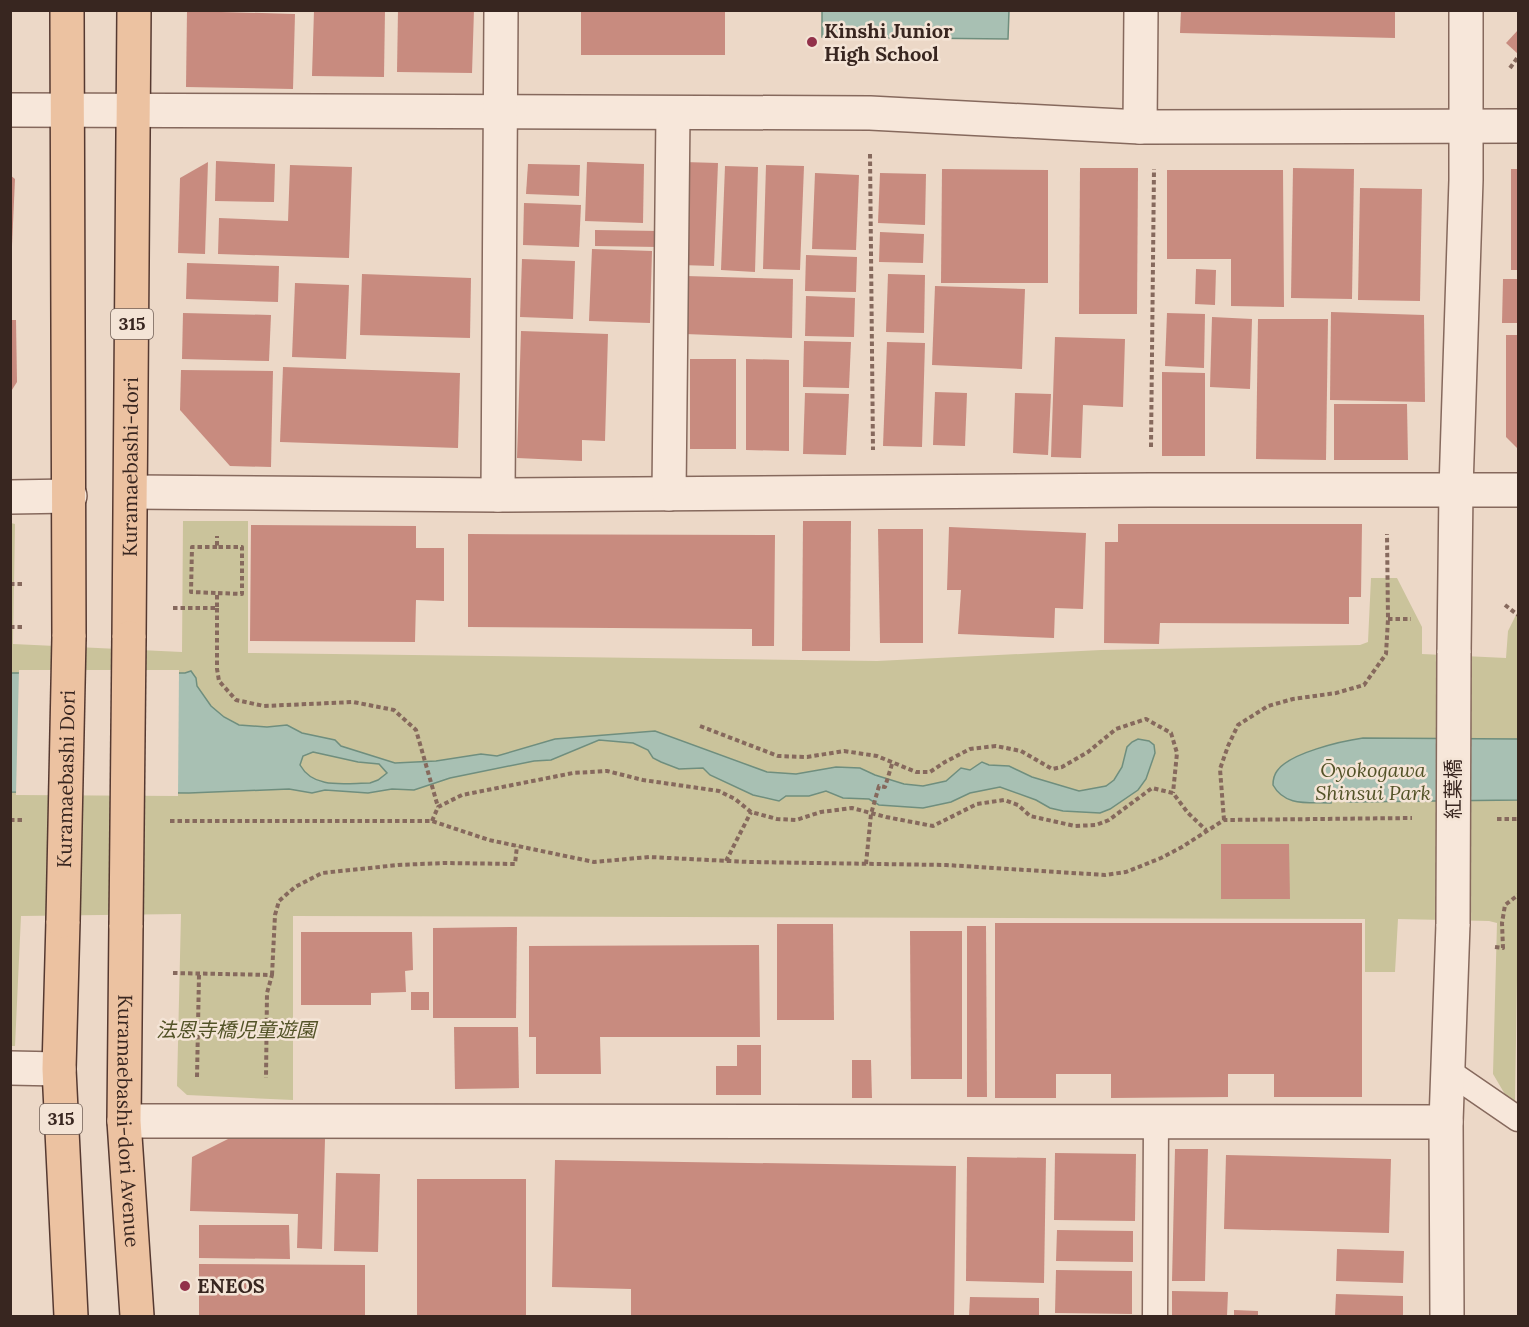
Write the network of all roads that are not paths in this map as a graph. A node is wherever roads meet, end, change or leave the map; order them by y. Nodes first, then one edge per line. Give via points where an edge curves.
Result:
1 (67, 10) edge
2 (134, 10) edge
3 (501, 10) edge
4 (1141, 10) edge
5 (1466, 10) edge
6 (10, 110) edge
7 (67, 110) junction
8 (133, 111) junction
9 (500, 112) junction
10 (673, 113) junction
11 (1467, 126) junction
12 (1518, 126) edge
13 (1147, 127) junction
14 (1456, 489) junction
15 (1518, 490) edge
16 (131, 492) junction
17 (669, 494) junction
18 (498, 495) junction
19 (70, 496) junction
20 (10, 497) edge
21 (126, 925) joint
22 (10, 1068) edge
23 (59, 1069) junction
24 (1448, 1071) junction
25 (1518, 1119) edge
26 (124, 1121) junction
27 (1156, 1121) junction
28 (1446, 1122) junction
29 (71, 1317) edge
30 (137, 1317) edge
31 (1155, 1317) edge
32 (1447, 1317) edge

1 - 7 main road, 315
2 - 8 main road, Kuramaebashi-dori / 315
3 - 9 street
4 - 13 street
5 - 11 street, 紅葉橋
6 - 7 street
7 - 8 street
7 - 19 main road, 315
8 - 9 street
8 - 16 main road, Kuramaebashi-dori / 315
9 - 10 street
9 - 18 street
10 - 13 street via 870,114
10 - 17 street
11 - 12 street
11 - 13 street
11 - 14 street, 紅葉橋
14 - 15 street
14 - 17 street
14 - 24 street, 紅葉橋, bridge
16 - 18 street
16 - 21 main road, Kuramaebashi-dori / 315, bridge
17 - 18 street
19 - 20 street
19 - 23 main road, Kuramaebashi Dori / 315, bridge
21 - 26 main road, Kuramaebashi-dori Avenue / 315
22 - 23 street
23 - 29 main road, 315
24 - 25 lane
24 - 28 street, 紅葉橋
26 - 27 street
26 - 30 main road, Kuramaebashi-dori Avenue / 315
27 - 28 street
27 - 31 lane
28 - 32 street, 紅葉橋

